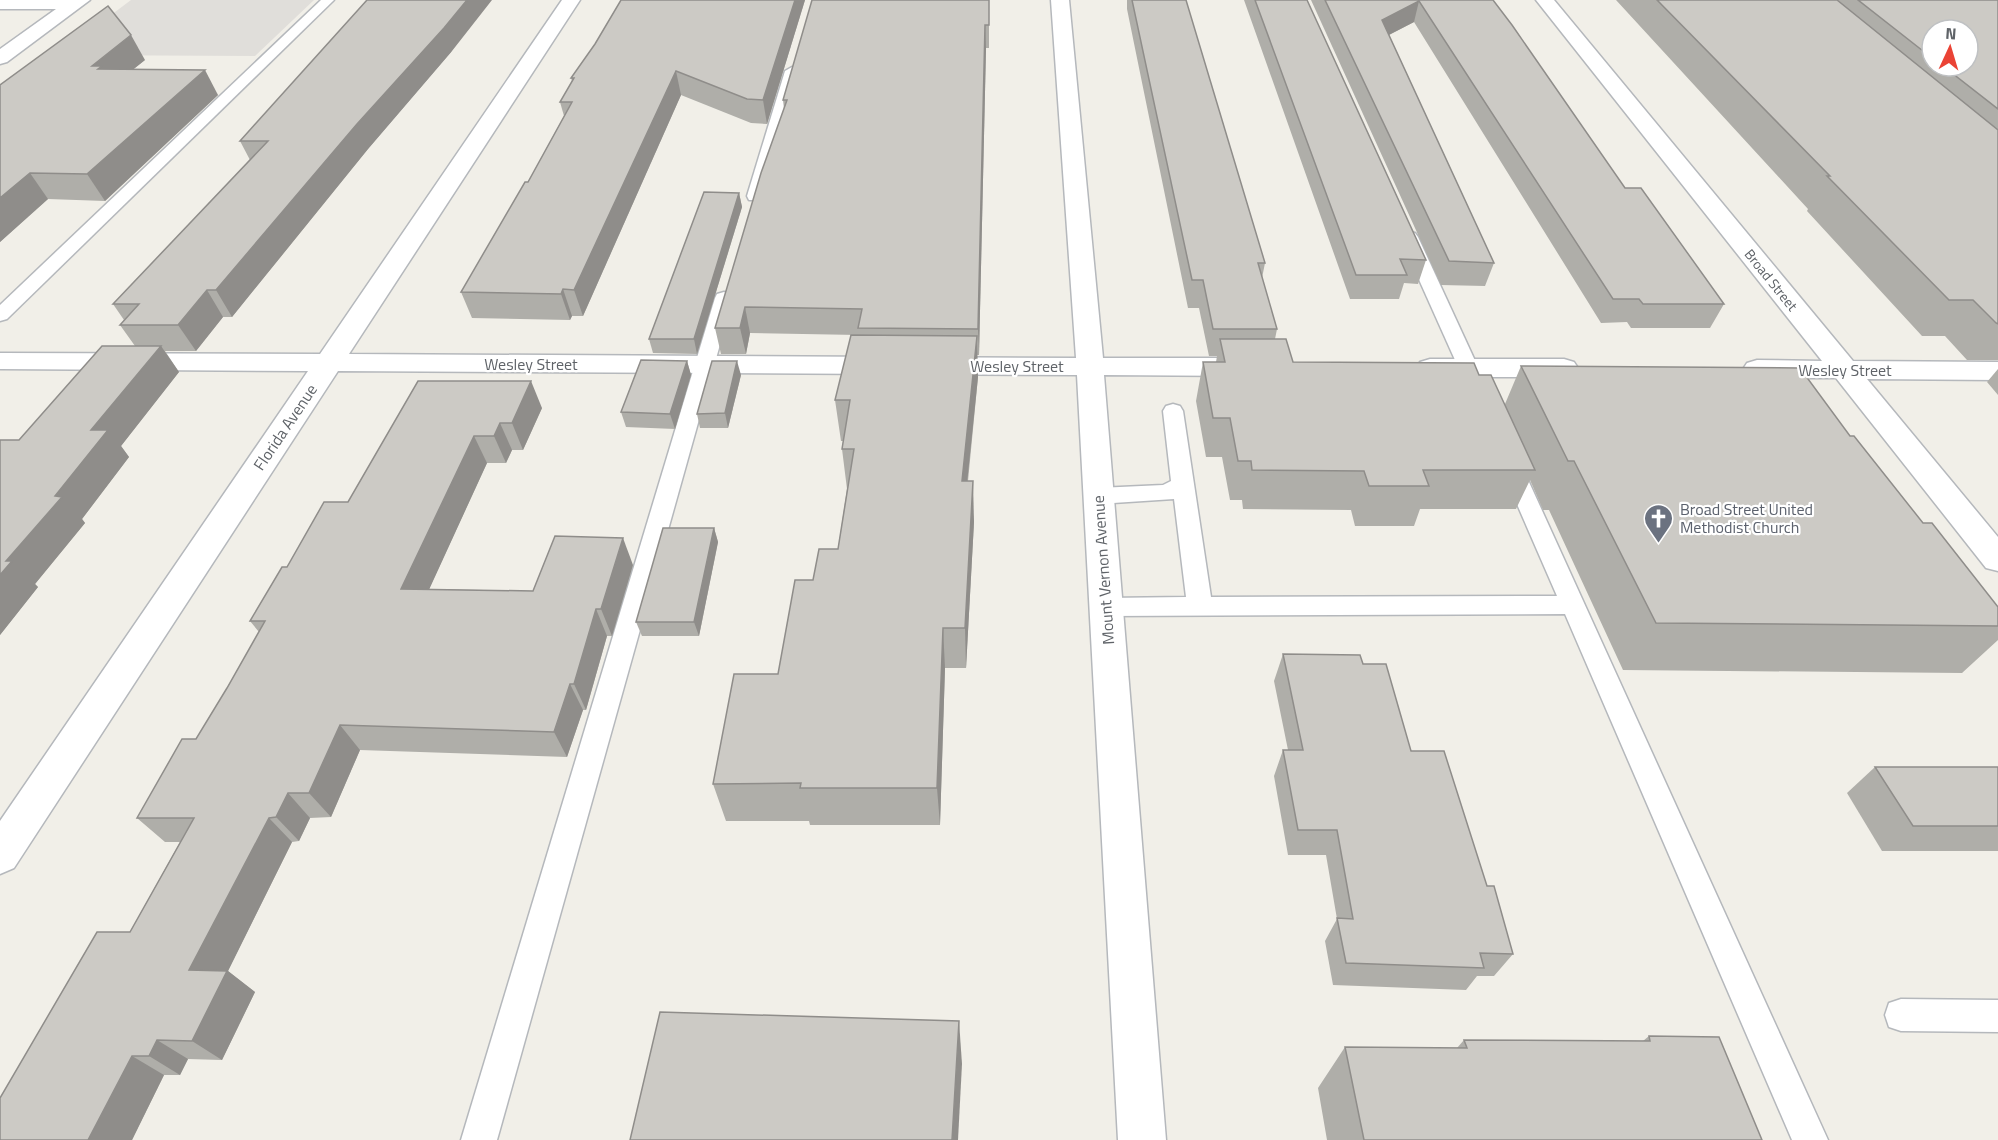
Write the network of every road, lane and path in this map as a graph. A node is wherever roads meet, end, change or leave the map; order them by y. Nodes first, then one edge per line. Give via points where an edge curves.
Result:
1 (328, 0) edge
2 (571, 0) edge
3 (1060, 0) edge
4 (1545, 0) edge
5 (78, 2) edge
6 (0, 4) edge
7 (800, 46) edge
8 (0, 58) edge
9 (749, 216) edge
10 (1400, 216) edge
11 (732, 273) edge
12 (0, 315) edge
13 (0, 361) edge
14 (328, 363) junction
15 (705, 364) junction
16 (1090, 367) junction
17 (1267, 367) edge
18 (1409, 368) edge
19 (1468, 368) junction
20 (1585, 369) edge
21 (1726, 369) edge
22 (1843, 370) junction
23 (1998, 370) edge
24 (1173, 411) dead end
25 (1487, 411) edge
26 (1502, 443) edge
27 (1184, 484) junction
28 (1098, 496) junction
29 (1998, 559) edge
30 (1573, 605) junction
31 (1200, 606) junction
32 (1106, 607) junction
33 (0, 855) edge
34 (1902, 1015) dead end
35 (1998, 1016) edge
36 (479, 1140) edge
37 (1142, 1140) edge
38 (1810, 1140) edge

1 - 12 lane
2 - 14 street, Florida Avenue
3 - 16 street, Mount Vernon Avenue
4 - 22 street, Broad Street
5 - 6 street
5 - 8 street
7 - 9 lane
10 - 19 lane
11 - 15 lane
13 - 14 street, Wesley Street
14 - 15 street, Wesley Street
14 - 33 street, Florida Avenue
15 - 16 street, Wesley Street
15 - 36 lane
16 - 17 street, Wesley Street
16 - 28 street, Mount Vernon Avenue
18 - 19 street
19 - 20 street
19 - 25 lane
21 - 22 street, Wesley Street
22 - 23 street, Wesley Street
22 - 29 street, Broad Street
24 - 27 lane
26 - 30 lane
27 - 28 lane via 1167,492
27 - 31 lane
28 - 32 street, Mount Vernon Avenue
30 - 31 lane
30 - 38 lane
31 - 32 lane
32 - 37 street, Mount Vernon Avenue
34 - 35 lane

